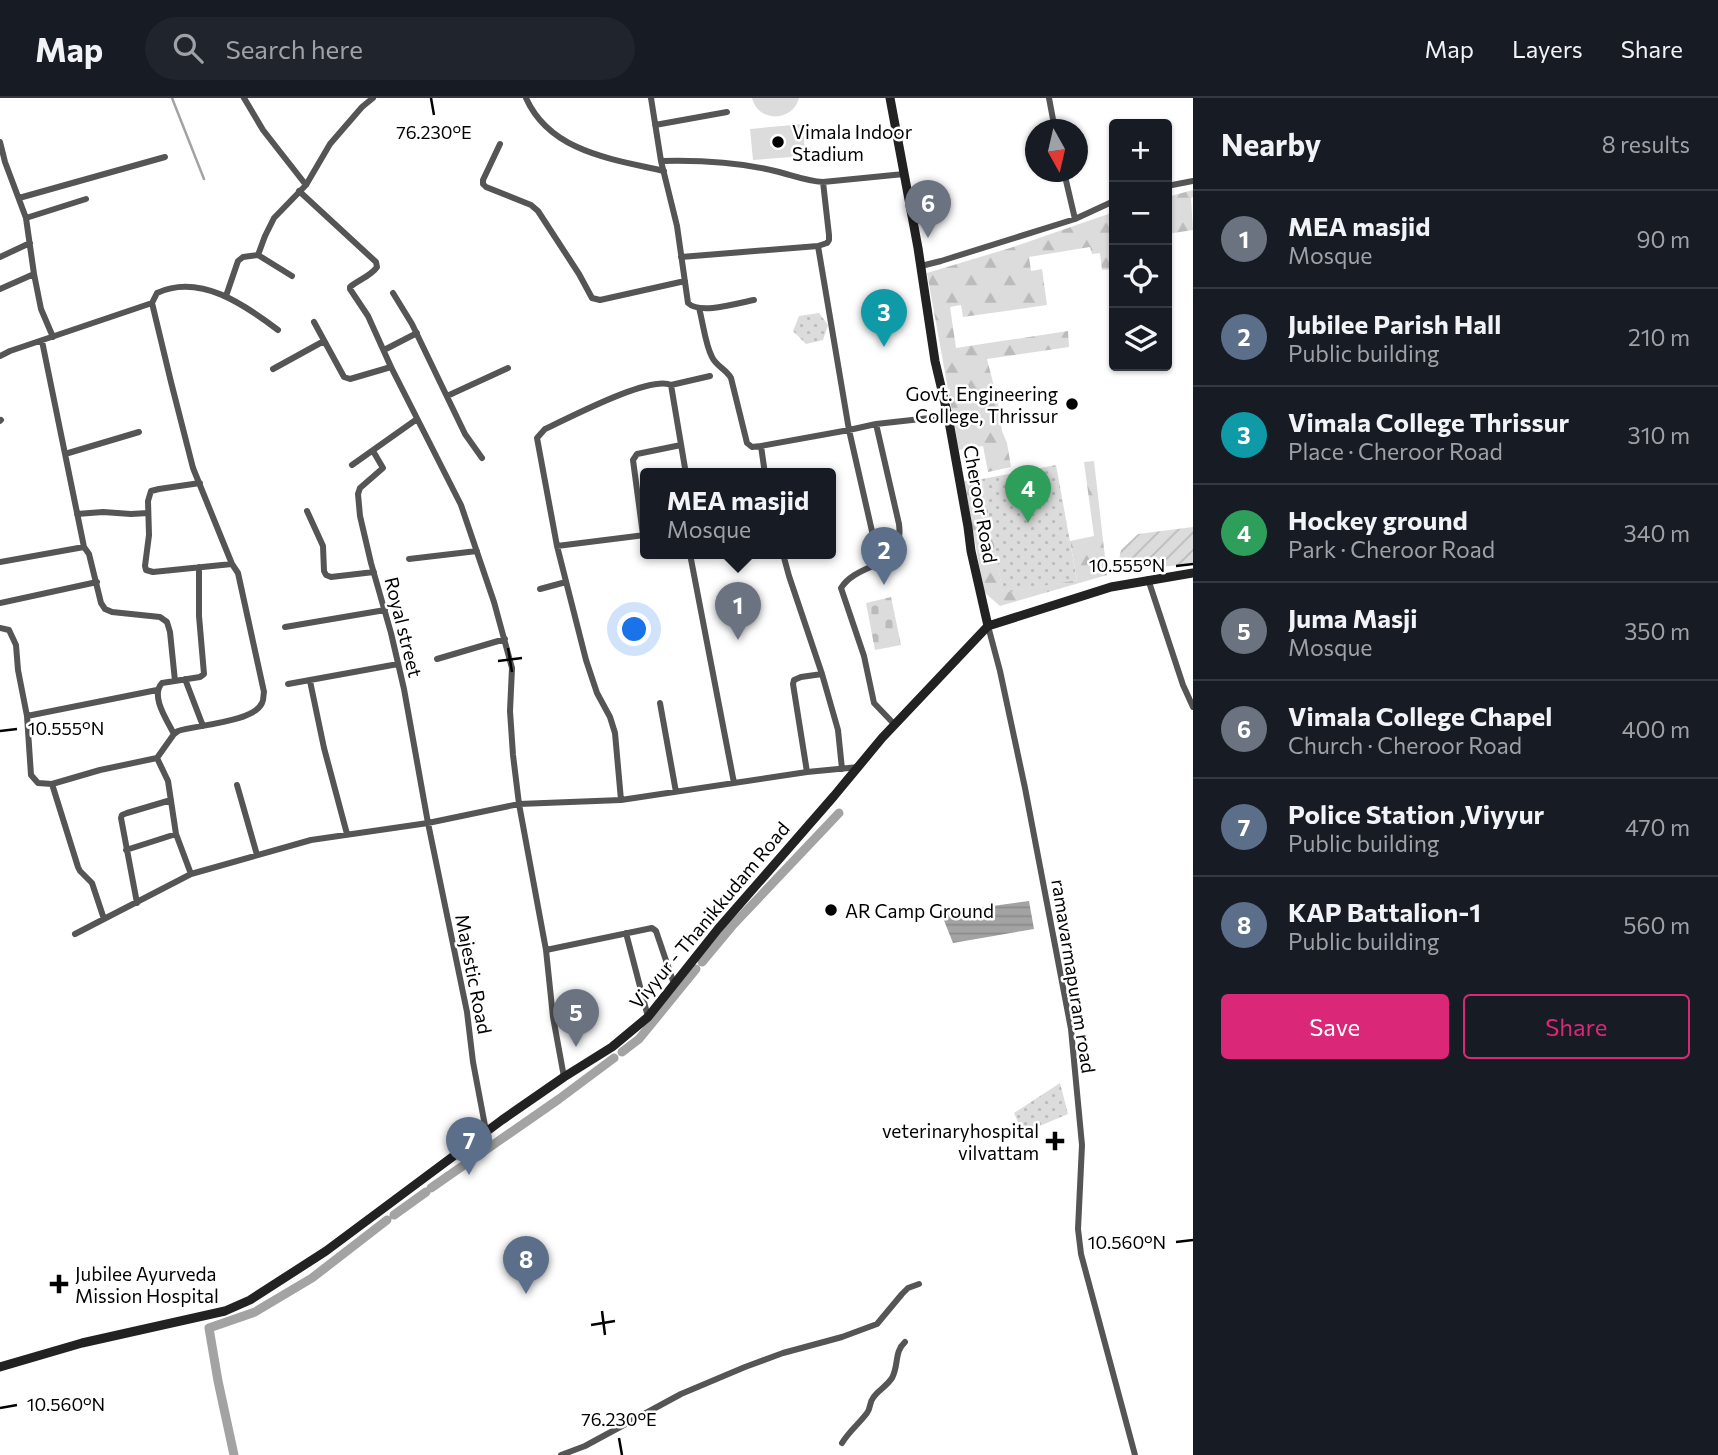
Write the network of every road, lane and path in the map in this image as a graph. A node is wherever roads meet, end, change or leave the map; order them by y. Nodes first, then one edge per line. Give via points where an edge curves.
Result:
1 (244, 98) edge
2 (373, 98) edge
3 (526, 98) edge
4 (651, 98) edge
5 (890, 98) edge
6 (1049, 98) edge
7 (727, 112) dead end
8 (1053, 119) edge
9 (655, 125) junction
10 (0, 142) edge
11 (500, 144) dead end
12 (165, 157) dead end
13 (661, 161) junction
14 (664, 171) junction
15 (904, 174) junction
16 (10, 177) junction
17 (0, 181) edge
18 (1193, 181) edge
19 (1067, 182) edge
20 (823, 183) junction
21 (306, 185) junction
22 (1172, 185) edge
23 (299, 191) junction
24 (19, 198) junction
25 (86, 199) dead end
26 (1109, 203) edge
27 (26, 218) junction
28 (1075, 219) junction
29 (30, 243) junction
30 (818, 246) junction
31 (258, 255) junction
32 (0, 257) edge
33 (681, 257) junction
34 (921, 266) junction
35 (34, 274) junction
36 (292, 276) dead end
37 (685, 281) junction
38 (0, 289) edge
39 (393, 293) dead end
40 (226, 296) junction
41 (754, 300) dead end
42 (152, 303) junction
43 (699, 308) junction
44 (314, 322) dead end
45 (278, 330) dead end
46 (417, 333) junction
47 (53, 337) junction
48 (42, 341) junction
49 (324, 341) junction
50 (384, 350) junction
51 (0, 356) edge
52 (391, 367) junction
53 (508, 368) dead end
54 (273, 369) dead end
55 (710, 376) dead end
56 (671, 385) junction
57 (447, 396) junction
58 (948, 416) junction
59 (417, 419) junction
60 (876, 424) junction
61 (849, 430) junction
62 (139, 432) dead end
63 (681, 446) junction
64 (761, 446) junction
65 (373, 451) junction
66 (65, 454) junction
67 (482, 458) dead end
68 (352, 465) dead end
69 (685, 468) edge
70 (764, 468) edge
71 (200, 484) junction
72 (640, 508) edge
73 (307, 511) dead end
74 (148, 513) junction
75 (77, 514) junction
76 (640, 536) edge
77 (557, 546) junction
78 (84, 547) junction
79 (477, 551) junction
80 (408, 559) dead end
81 (691, 559) edge
82 (784, 559) edge
83 (0, 562) edge
84 (879, 562) junction
85 (232, 564) junction
86 (199, 567) junction
87 (374, 572) junction
88 (1193, 573) edge
89 (1148, 579) junction
90 (96, 582) junction
91 (566, 582) junction
92 (540, 589) dead end
93 (0, 603) edge
94 (385, 610) junction
95 (988, 626) junction
96 (0, 628) edge
97 (285, 628) dead end
98 (505, 639) junction
99 (437, 659) dead end
100 (398, 664) junction
101 (822, 674) junction
102 (185, 679) junction
103 (175, 681) junction
104 (310, 681) junction
105 (1193, 682) edge
106 (288, 684) dead end
107 (1183, 685) junction
108 (157, 690) junction
109 (660, 704) dead end
110 (1193, 707) edge
111 (27, 716) junction
112 (895, 725) junction
113 (203, 726) junction
114 (174, 734) junction
115 (157, 758) junction
116 (859, 767) junction
117 (842, 769) junction
118 (807, 772) junction
119 (734, 783) junction
120 (52, 784) junction
121 (237, 785) dead end
122 (676, 792) junction
123 (171, 800) junction
124 (621, 800) junction
125 (519, 804) junction
126 (428, 823) junction
127 (176, 834) junction
128 (347, 834) junction
129 (126, 850) junction
130 (257, 855) junction
131 (191, 874) junction
132 (137, 903) junction
133 (104, 919) junction
134 (626, 933) junction
135 (75, 934) dead end
136 (545, 950) junction
137 (674, 984) junction
138 (648, 1017) junction
139 (564, 1077) junction
140 (486, 1131) junction
141 (919, 1284) dead end
142 (905, 1342) dead end
143 (0, 1367) edge
144 (842, 1443) dead end
145 (561, 1455) edge
146 (1135, 1455) edge

1 - 21 street
2 - 21 street via 330,144
3 - 14 street via 553,133 574,147
4 - 9 street
5 - 15 main road, Cheroor Road
6 - 8 street
7 - 9 street
9 - 13 street
10 - 16 street
11 - 37 street via 483,184 538,211 592,298
12 - 24 street
13 - 14 street
13 - 20 street via 731,163
14 - 33 street
15 - 20 street
15 - 34 main road, Cheroor Road
16 - 17 street
16 - 24 street
18 - 22 street
19 - 28 street
20 - 30 street via 829,240
21 - 23 street
23 - 31 street via 274,218
23 - 50 street via 376,262 377,268 350,289
24 - 27 street
25 - 27 street
26 - 28 street
27 - 29 street
28 - 34 street
29 - 32 street
29 - 35 street
30 - 33 street
30 - 61 street
31 - 36 street
31 - 40 street via 238,261
33 - 37 street
34 - 58 main road, Cheroor Road
35 - 38 street
35 - 47 street
37 - 43 street via 688,303
39 - 46 street
40 - 42 street via 201,288 168,288 157,293
40 - 45 street
41 - 43 street
42 - 47 street
42 - 71 street
43 - 64 street via 711,356 731,378 747,443
44 - 49 street
46 - 50 street
46 - 57 street
47 - 48 street
48 - 51 street
48 - 66 street
49 - 52 street via 344,377
49 - 54 street
50 - 52 street
52 - 59 street
53 - 57 street
55 - 56 street
56 - 63 street
56 - 77 street via 665,382 630,390 539,435
57 - 67 street
58 - 60 street
58 - 95 main road, Cheroor Road
59 - 65 street
59 - 79 street via 461,505
60 - 61 street
60 - 84 street via 900,524 896,551
61 - 64 street
61 - 84 street
62 - 66 street
63 - 69 street
63 - 72 street via 638,454 633,460
64 - 70 street
65 - 68 street
65 - 87 street, Royal street via 383,468 358,494
66 - 75 street
71 - 74 street via 153,490
71 - 85 street
73 - 87 street via 323,546 326,575
74 - 75 street
74 - 86 street via 146,570
75 - 78 street
76 - 77 street
77 - 91 street
78 - 83 street
78 - 90 street
79 - 80 street
79 - 98 street
81 - 119 street
82 - 101 street
84 - 112 street via 841,588 874,703
85 - 86 street
85 - 113 street via 238,573 264,692 262,703 253,711
86 - 102 street via 205,671 200,677
87 - 94 street, Royal street
88 - 89 main road, Viyyur - Thanikkudam Road
89 - 95 main road, Viyyur - Thanikkudam Road
89 - 107 street
90 - 93 street
90 - 103 street via 105,610 160,617 167,622
91 - 92 street
91 - 124 street via 586,660 615,733
94 - 97 street
94 - 100 street, Royal street
95 - 112 main road, Viyyur - Thanikkudam Road
95 - 146 street, ramavarmapuram road via 1025,788 1071,1029 1082,1145 1079,1243
96 - 111 street via 9,630 16,645
98 - 99 street
98 - 125 street via 512,668 510,711
100 - 104 street
100 - 126 street, Royal street
101 - 117 street via 838,730
101 - 118 street via 797,678 793,684
102 - 103 street
102 - 113 street
103 - 108 street via 162,682
104 - 106 street
104 - 128 street
105 - 107 street
107 - 110 street
108 - 111 street
108 - 114 street
109 - 122 street
111 - 120 street via 31,775 38,783
112 - 116 main road, Viyyur - Thanikkudam Road
113 - 114 street
114 - 115 street
115 - 120 street
115 - 123 street
116 - 117 street
116 - 137 main road, Viyyur - Thanikkudam Road
117 - 118 street
118 - 119 street
119 - 122 street
120 - 133 street via 78,867 92,883
121 - 130 street
122 - 124 street
123 - 127 street
123 - 129 street via 122,815
124 - 125 street
125 - 126 street
125 - 136 street
126 - 128 street
126 - 140 street, Majestic Road
127 - 129 street
127 - 131 street
128 - 130 street
129 - 132 street
130 - 131 street
131 - 132 street
132 - 133 street
133 - 135 street
134 - 136 street
134 - 137 street via 654,929
134 - 138 street
136 - 139 street
137 - 138 main road, Viyyur - Thanikkudam Road
138 - 139 main road, Viyyur - Thanikkudam Road
139 - 140 main road, Viyyur - Thanikkudam Road
140 - 143 main road, Viyyur - Thanikkudam Road via 326,1251 250,1300 225,1311
141 - 145 street via 908,1288 877,1325 744,1367
142 - 144 street via 893,1375

